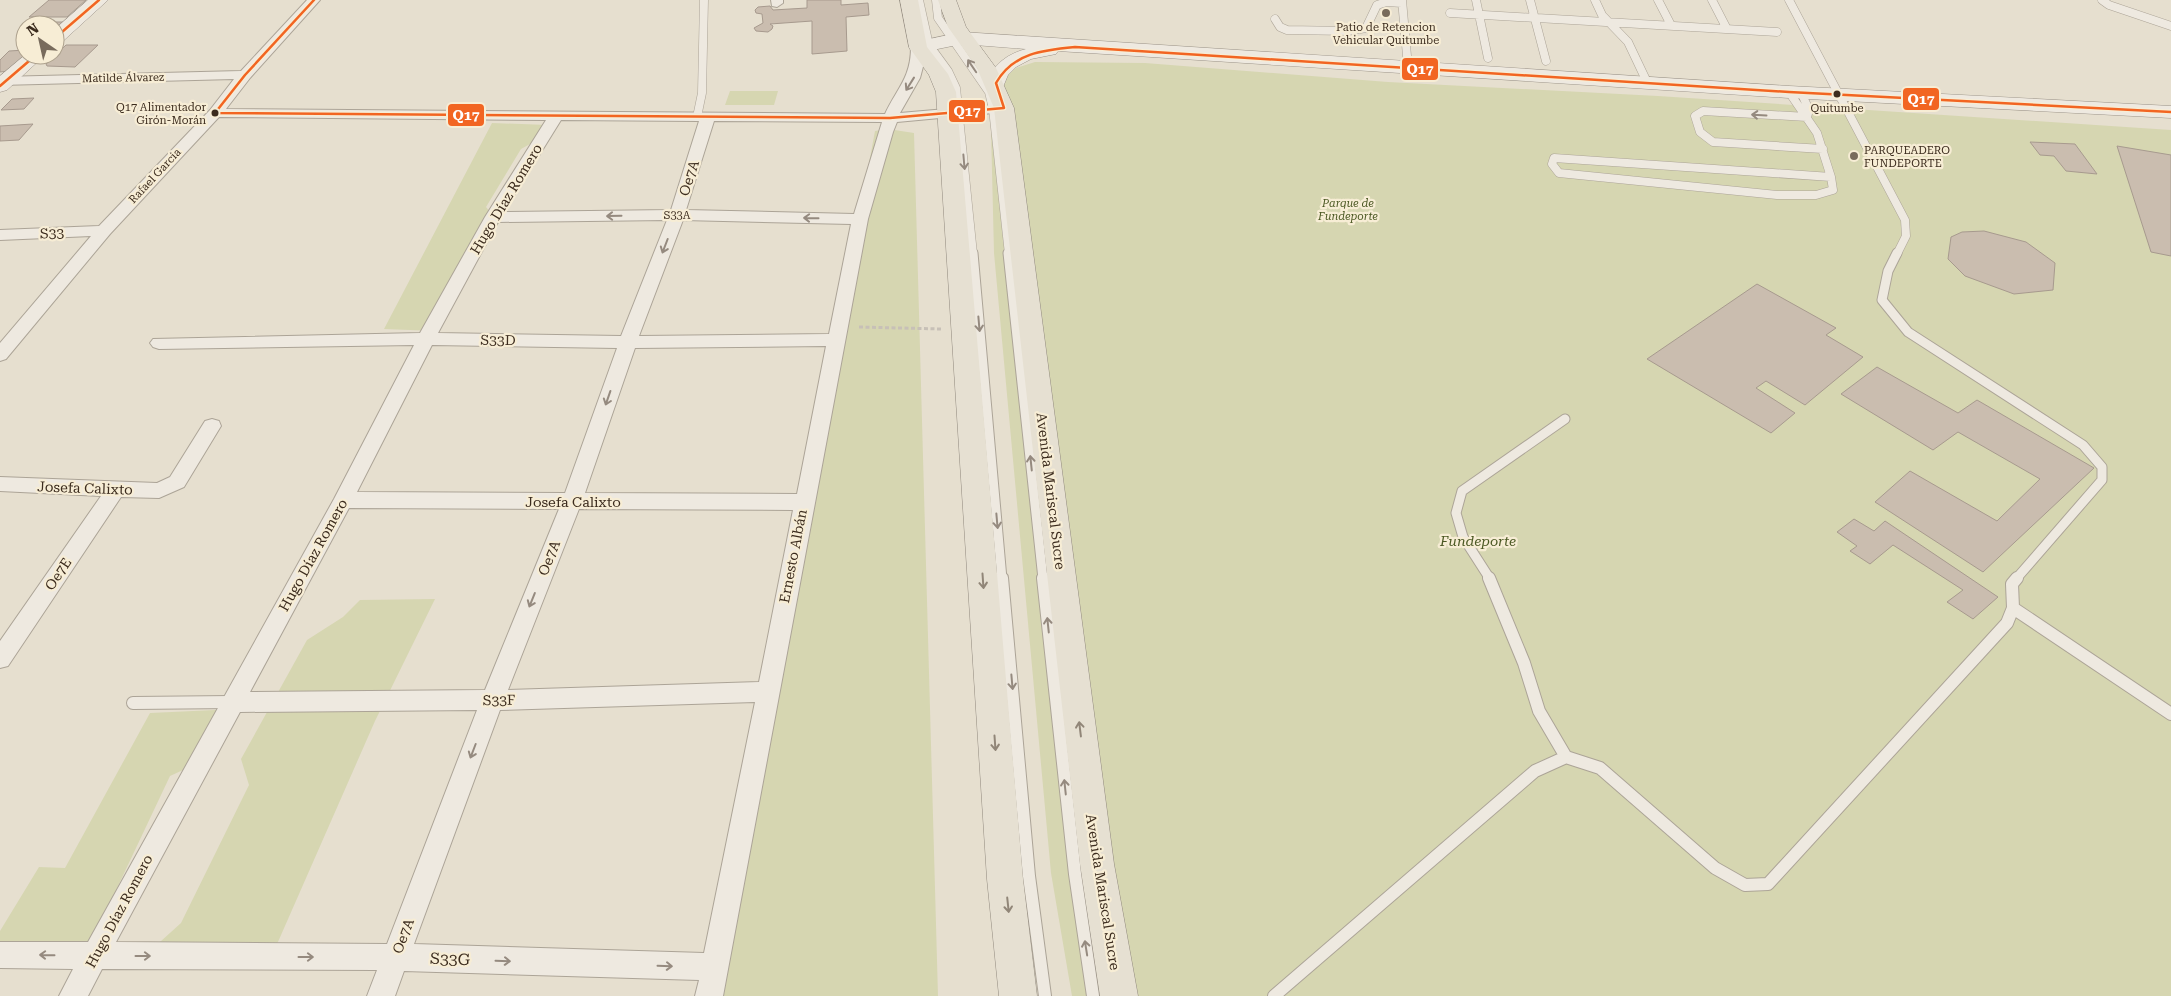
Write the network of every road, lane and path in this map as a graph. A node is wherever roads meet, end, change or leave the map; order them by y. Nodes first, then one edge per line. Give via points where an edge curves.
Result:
1 (99, 0) edge
2 (314, 0) edge
3 (704, 0) edge
4 (909, 0) edge
5 (919, 0) edge
6 (936, 0) edge
7 (947, 0) edge
8 (1476, 0) edge
9 (1530, 0) edge
10 (1595, 0) edge
11 (1658, 0) edge
12 (1712, 0) edge
13 (1789, 0) edge
14 (2102, 0) edge
15 (1402, 1) edge
16 (1450, 13) dead end
17 (1479, 14) junction
18 (1534, 18) junction
19 (1275, 19) dead end
20 (1610, 23) junction
21 (1671, 24) junction
22 (2171, 26) edge
23 (65, 29) edge
24 (1727, 29) junction
25 (1777, 32) dead end
26 (957, 39) junction
27 (924, 46) junction
28 (1075, 47) junction
29 (1488, 58) dead end
30 (1546, 61) dead end
31 (23, 65) edge
32 (1408, 67) junction
33 (245, 75) junction
34 (2, 82) edge
35 (1647, 82) junction
36 (1795, 92) junction
37 (1836, 94) junction
38 (998, 100) junction
39 (2171, 112) edge
40 (214, 113) junction
41 (954, 114) junction
42 (556, 116) junction
43 (703, 117) junction
44 (1807, 117) junction
45 (890, 118) junction
46 (1823, 149) junction
47 (1831, 177) junction
48 (677, 215) junction
49 (493, 217) junction
50 (860, 219) junction
51 (104, 231) junction
52 (0, 235) edge
53 (964, 330) junction
54 (838, 333) junction
55 (426, 339) junction
56 (628, 342) junction
57 (159, 343) dead end
58 (0, 355) edge
59 (1565, 419) dead end
60 (212, 426) dead end
61 (0, 484) edge
62 (116, 489) junction
63 (343, 500) junction
64 (572, 502) junction
65 (804, 502) junction
66 (2013, 608) junction
67 (0, 659) edge
68 (766, 692) junction
69 (492, 700) junction
70 (232, 702) junction
71 (133, 703) dead end
72 (2171, 714) edge
73 (1566, 757) junction
74 (0, 954) edge
75 (94, 956) junction
76 (395, 957) junction
77 (715, 967) junction
78 (73, 996) edge
79 (380, 996) edge
80 (709, 996) edge
81 (1018, 996) edge
82 (1045, 996) edge
83 (1093, 996) edge
84 (1119, 996) edge
85 (1274, 996) edge

1 - 23 street
2 - 33 street, Rafael Garcia
3 - 43 lane
4 - 27 main road
5 - 27 lane
6 - 26 lane via 938,18
7 - 26 main road, Avenida Mariscal Sucre
8 - 17 lane
9 - 18 lane
10 - 20 lane via 1600,15
11 - 21 lane
12 - 24 lane
13 - 37 lane
14 - 22 lane
15 - 19 lane via 1377,5 1366,28 1348,31 1287,30 1280,28
15 - 32 lane
16 - 17 lane
17 - 18 lane
17 - 29 lane
18 - 20 lane
18 - 30 lane
20 - 21 lane
20 - 35 lane via 1631,47
21 - 24 lane
24 - 25 lane
26 - 27 street
26 - 28 street
38 -> 26 lane via 989,92
26 - 38 main road, Avenida Mariscal Sucre via 983,61
27 - 41 main road
27 -> 45 street, Ernesto Albán via 913,81
28 - 32 street
28 - 38 street via 1020,57 1003,69
31 - 34 street
32 - 35 street
33 - 34 street, Matilde Álvarez
33 - 40 street, Rafael Garcia
35 - 36 street
36 - 37 street
36 - 44 lane via 1799,110
36 - 44 lane via 1809,110
37 - 39 street
37 - 66 lane via 1905,220 1906,236 1888,271 1882,300 1908,332 2083,444 2102,467 2102,480 2012,584
38 - 41 street
83 -> 38 lane via 1074,874
84 -> 38 main road, Avenida Mariscal Sucre via 1097,864
40 - 42 street
40 - 51 street, Rafael Garcia
41 - 45 street
41 - 53 main road
41 -> 82 lane via 1029,876
42 - 43 street
42 - 49 street, Hugo Díaz Romero
43 - 45 street
43 - 48 street, Oe7A
44 - 46 lane
44 -> 46 lane via 1704,111 1695,116 1698,132 1713,142
45 - 50 street, Ernesto Albán
46 - 47 lane
47 - 47 lane via 1554,158 1552,164 1560,173 1777,195 1816,195 1833,190
48 -> 49 street, S33A
50 -> 48 street, S33A
48 -> 56 street, Oe7A
49 - 55 street, Hugo Díaz Romero
50 - 54 street, Ernesto Albán
51 - 52 street, S33
51 - 58 street, Rafael Garcia
53 - 54 path
53 -> 81 main road via 1005,879
54 - 56 street, S33D
54 - 65 street, Ernesto Albán
55 - 56 street, S33D
55 - 57 street, S33D
55 - 63 street, Hugo Díaz Romero
56 -> 64 street, Oe7A
59 - 73 lane via 1462,491 1456,513 1463,536 1489,577 1524,663 1539,711
60 - 62 street, Josefa Calixto via 177,482 169,488 159,491
61 - 62 street, Josefa Calixto
62 - 67 street, Oe7E
63 - 64 street, Josefa Calixto
63 - 70 street, Hugo Díaz Romero
64 - 65 street, Josefa Calixto
64 -> 69 street, Oe7A
65 - 68 street, Ernesto Albán
66 - 72 lane
66 - 73 lane via 2007,624 1768,884 1745,885 1715,868 1600,768
68 - 69 street, S33F
68 - 77 street, Ernesto Albán
69 - 70 street, S33F
69 -> 76 street, Oe7A
70 - 71 lane
70 - 75 street, Hugo Díaz Romero
73 - 85 lane via 1534,771
75 -> 74 street, S33G
75 -> 76 street, S33G
75 - 78 street, Hugo Díaz Romero
76 -> 77 street, S33G
76 - 79 street, Oe7A
77 - 80 street, Ernesto Albán

